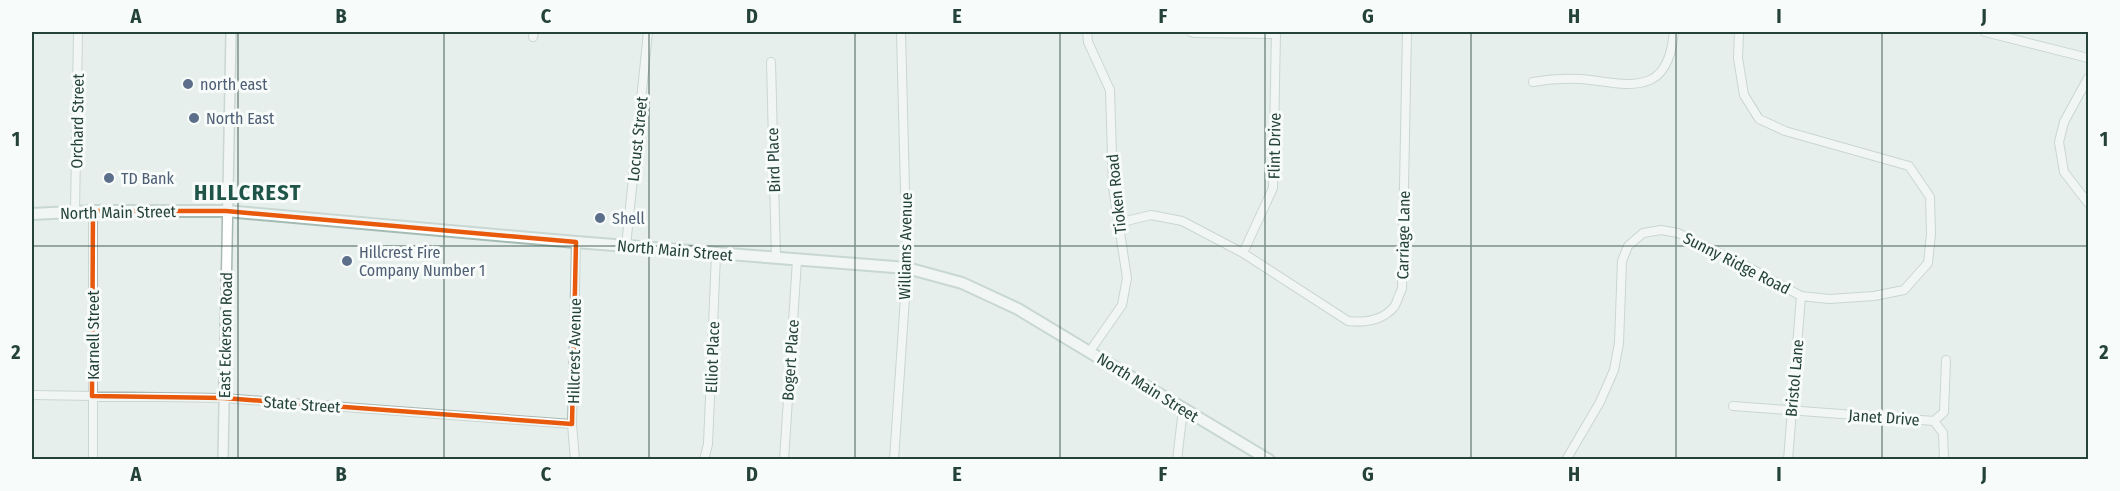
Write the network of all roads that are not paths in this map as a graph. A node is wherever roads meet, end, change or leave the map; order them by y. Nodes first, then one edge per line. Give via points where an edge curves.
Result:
1 (78, 32) edge
2 (231, 32) edge
3 (648, 32) edge
4 (901, 32) edge
5 (1087, 32) edge
6 (1191, 32) edge
7 (1407, 32) edge
8 (1674, 32) edge
9 (1739, 32) edge
10 (1985, 32) edge
11 (1276, 33) edge
12 (2088, 58) edge
13 (771, 62) dead end
14 (2088, 78) edge
15 (1533, 82) dead end
16 (2088, 204) edge
17 (75, 211) junction
18 (93, 211) junction
19 (226, 211) junction
20 (32, 214) edge
21 (1118, 223) junction
22 (576, 242) junction
23 (626, 246) junction
24 (1243, 253) junction
25 (716, 254) junction
26 (776, 258) junction
27 (797, 260) junction
28 (907, 268) junction
29 (1801, 296) junction
30 (1090, 351) junction
31 (1946, 360) dead end
32 (32, 395) edge
33 (93, 396) junction
34 (225, 398) junction
35 (1733, 406) dead end
36 (1183, 409) junction
37 (1792, 411) junction
38 (1934, 421) junction
39 (572, 424) junction
40 (93, 459) edge
41 (223, 459) edge
42 (575, 459) edge
43 (704, 459) edge
44 (784, 459) edge
45 (894, 459) edge
46 (1177, 459) edge
47 (1269, 459) edge
48 (1566, 459) edge
49 (1788, 459) edge
50 (1944, 459) edge

1 - 17 street, Orchard Street
2 - 19 street, East Eckerson Road
3 - 23 street, Locust Street
4 - 28 street, Williams Avenue
5 - 21 street, Tioken Road via 1110,90
6 - 11 street
7 - 24 street, Carriage Lane via 1402,289 1394,307 1376,320 1348,321
8 - 15 street via 1663,69 1651,80 1635,83 1553,78
9 - 29 street, Sunny Ridge Road via 1738,58 1744,95 1759,119 1785,131 1910,166 1929,197 1928,263 1904,290 1874,296
10 - 12 street
11 - 24 street, Flint Drive via 1273,188
13 - 26 street, Bird Place
14 - 16 street via 2064,122 2060,142 2064,172
17 - 18 main road, North Main Street
17 - 20 main road, North Main Street
18 - 19 main road, North Main Street
18 - 33 street, Karnell Street
19 - 22 main road, North Main Street
19 - 34 street, East Eckerson Road
21 - 24 street, Carriage Lane via 1151,215 1182,221
21 - 30 street, Tioken Road via 1127,278 1122,305
22 - 23 main road, North Main Street
22 - 39 street, Hillcrest Avenue
23 - 25 main road, North Main Street
25 - 26 main road, North Main Street
25 - 43 street, Elliot Place via 708,444
26 - 27 main road, North Main Street
27 - 28 main road, North Main Street
27 - 44 street, Bogert Place
28 - 30 main road, North Main Street via 989,294
28 - 45 street, Williams Avenue
29 - 37 street, Bristol Lane
29 - 48 street, Sunny Ridge Road via 1678,233 1643,233 1628,246 1622,261 1619,343 1614,370
30 - 36 main road, North Main Street
31 - 38 street via 1944,412
32 - 33 street, State Street
33 - 34 street, State Street
33 - 40 street, Karnell Street
34 - 39 street, State Street
34 - 41 street, East Eckerson Road
35 - 37 street, Janet Drive
36 - 46 street
36 - 47 main road, North Main Street
37 - 38 street, Janet Drive
37 - 49 street, Bristol Lane
38 - 50 street, Janet Drive via 1943,433
39 - 42 street, Hillcrest Avenue

